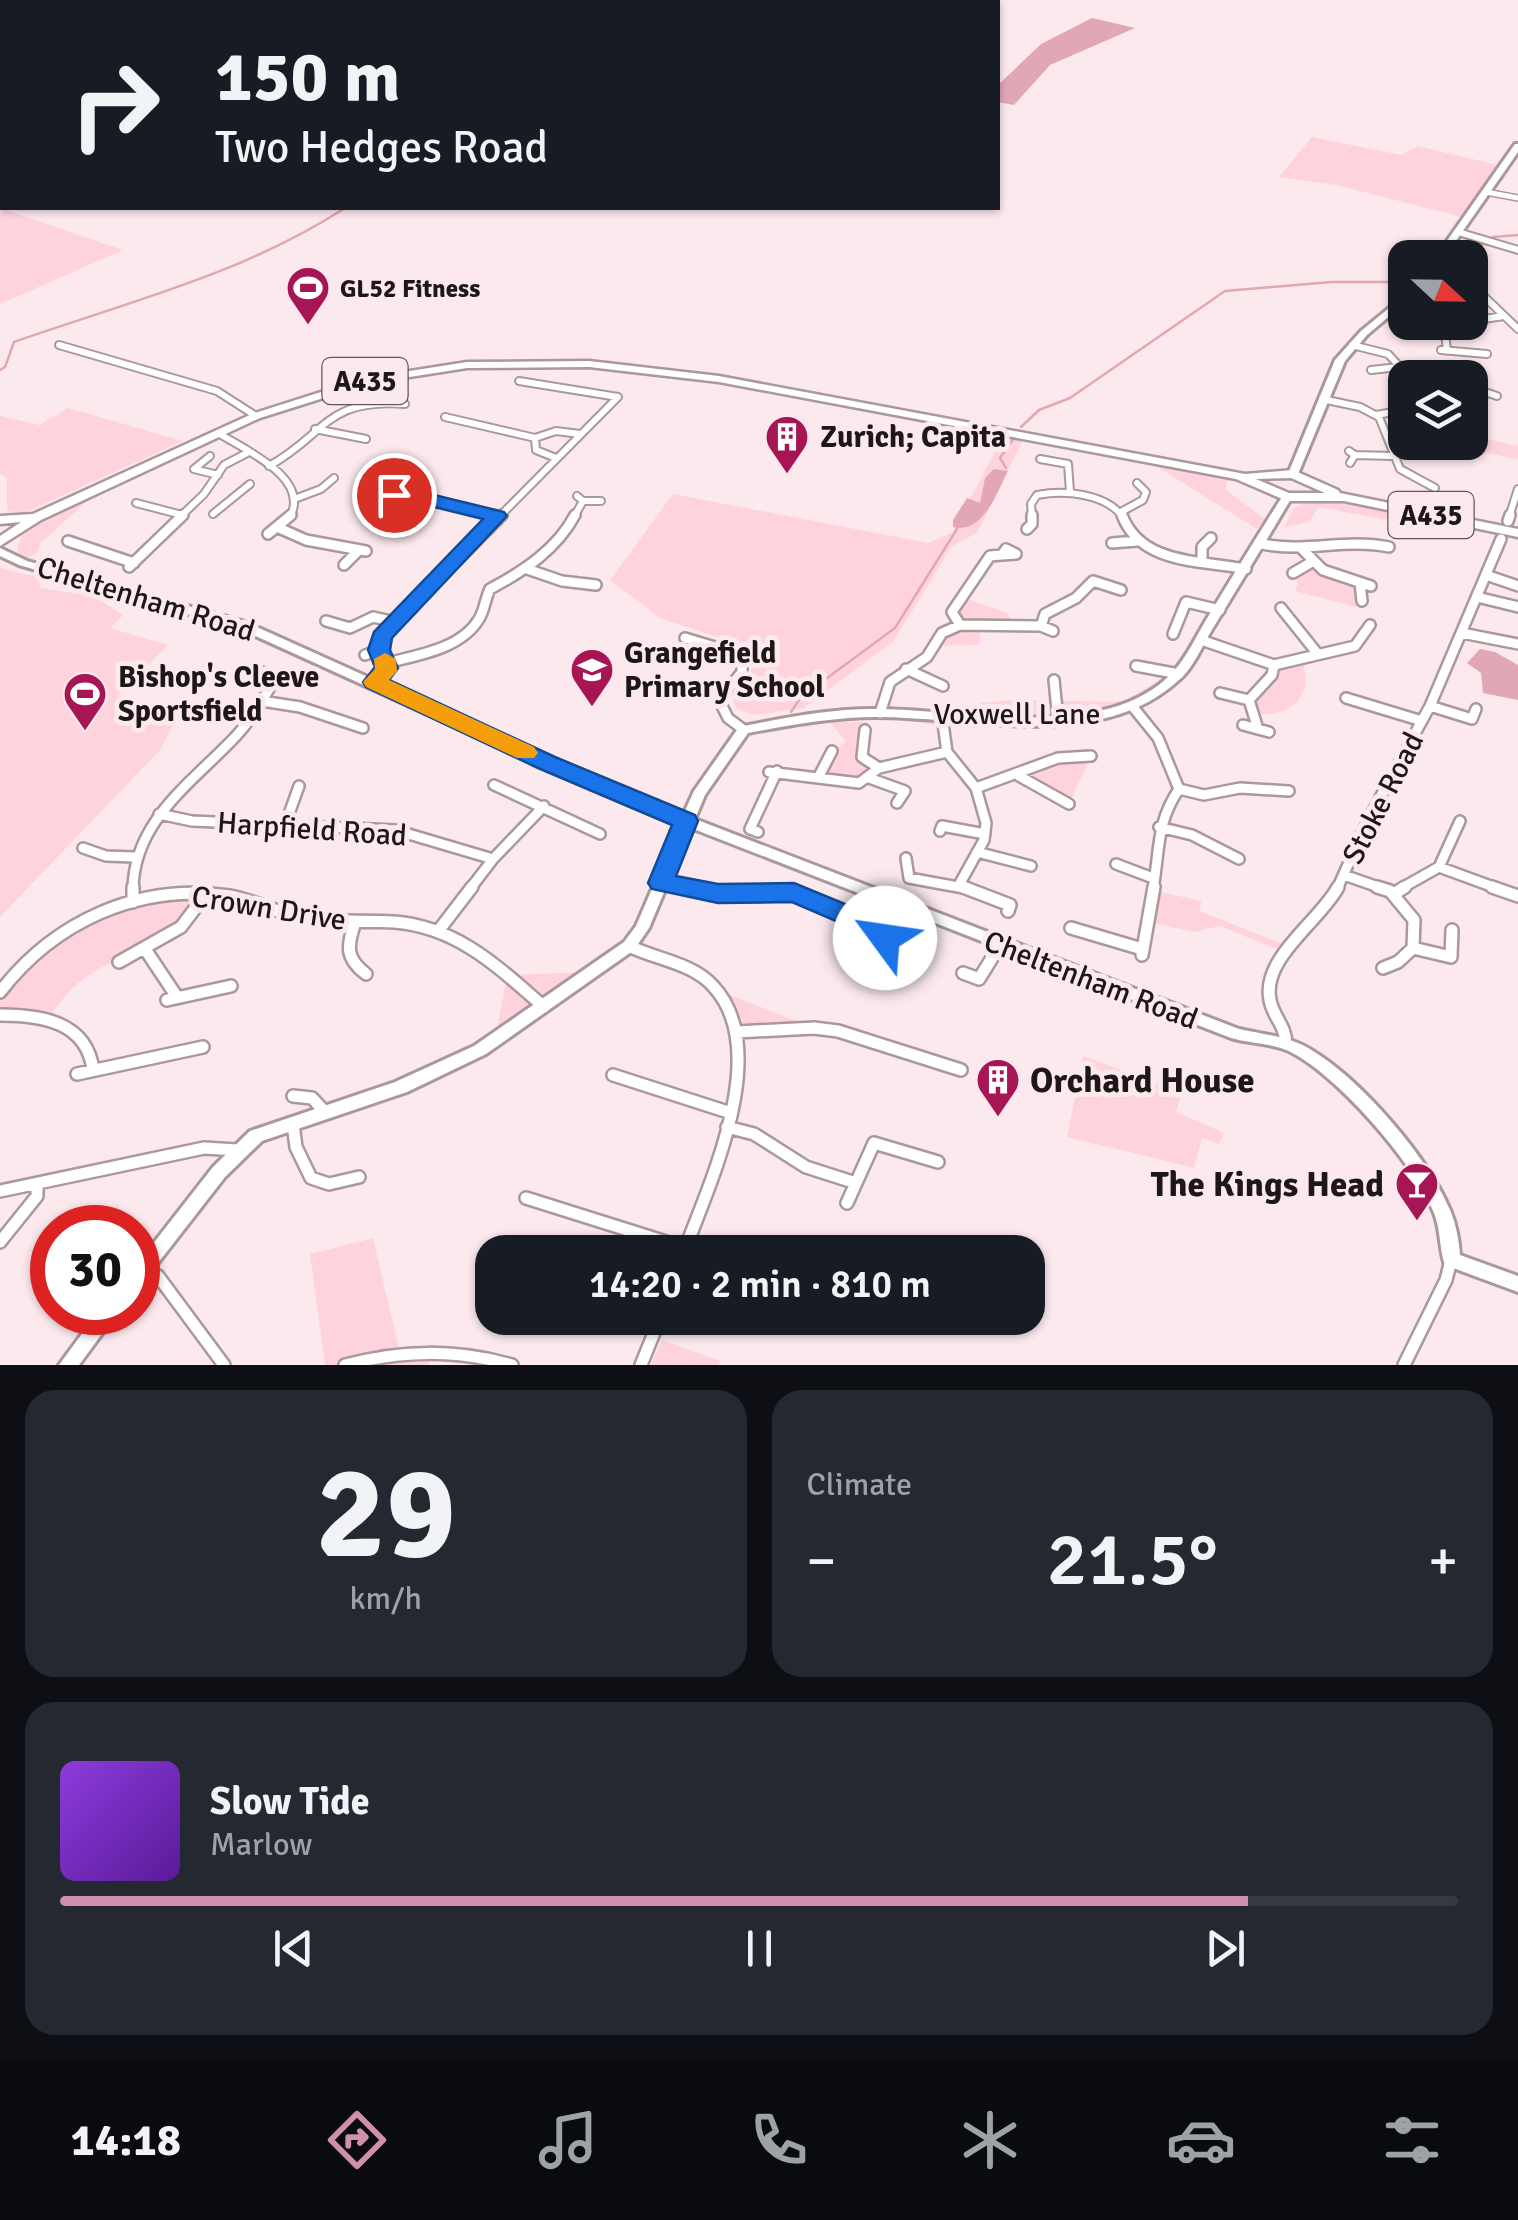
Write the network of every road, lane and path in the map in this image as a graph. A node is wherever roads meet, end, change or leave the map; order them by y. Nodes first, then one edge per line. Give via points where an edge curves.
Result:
1 (1518, 146) edge
2 (1486, 192) junction
3 (1518, 198) edge
4 (1458, 232) junction
5 (1452, 240) edge
6 (1518, 250) edge
7 (1488, 301) edge
8 (1388, 313) edge
9 (1504, 316) junction
10 (1488, 318) edge
11 (1518, 329) edge
12 (1444, 340) edge
13 (1352, 344) junction
14 (59, 345) dead end
15 (1487, 354) dead end
16 (1393, 360) edge
17 (1388, 368) edge
18 (1371, 370) dead end
19 (522, 378) dead end
20 (1496, 384) dead end
21 (1488, 392) edge
22 (1322, 398) junction
23 (406, 404) dead end
24 (1388, 413) edge
25 (1376, 415) junction
26 (256, 416) junction
27 (445, 417) dead end
28 (315, 429) junction
29 (218, 433) junction
30 (580, 434) junction
31 (535, 438) junction
32 (366, 439) dead end
33 (1388, 440) edge
34 (247, 453) junction
35 (210, 456) dead end
36 (1351, 456) dead end
37 (1388, 456) edge
38 (556, 458) junction
39 (1040, 458) dead end
40 (1395, 460) edge
41 (269, 466) junction
42 (1292, 474) junction
43 (218, 475) junction
44 (334, 478) dead end
45 (1270, 482) junction
46 (1137, 483) dead end
47 (246, 488) dead end
48 (1307, 488) junction
49 (1434, 488) dead end
50 (1518, 489) edge
51 (1070, 492) junction
52 (204, 494) junction
53 (144, 496) dead end
54 (418, 497) dead end
55 (1288, 497) junction
56 (297, 498) junction
57 (230, 501) junction
58 (601, 501) dead end
59 (1121, 512) junction
60 (213, 514) dead end
61 (182, 515) junction
62 (497, 516) junction
63 (1508, 522) dead end
64 (279, 528) junction
65 (1026, 529) dead end
66 (6, 530) edge
67 (1518, 533) edge
68 (268, 534) dead end
69 (1211, 538) dead end
70 (1501, 540) dead end
71 (68, 541) dead end
72 (1137, 541) junction
73 (1112, 543) dead end
74 (1262, 544) junction
75 (1389, 547) dead end
76 (1302, 550) junction
77 (6, 554) edge
78 (1002, 555) dead end
79 (1202, 559) junction
80 (1312, 562) junction
81 (344, 564) dead end
82 (1246, 568) junction
83 (526, 569) junction
84 (1293, 573) dead end
85 (1486, 575) junction
86 (1360, 583) junction
87 (596, 585) dead end
88 (1371, 586) dead end
89 (1518, 586) edge
90 (1121, 590) dead end
91 (1477, 597) junction
92 (1362, 601) dead end
93 (1282, 608) dead end
94 (1518, 608) edge
95 (1220, 610) junction
96 (326, 621) dead end
97 (395, 622) junction
98 (960, 625) junction
99 (1370, 625) dead end
100 (1041, 626) junction
101 (1509, 626) dead end
102 (1053, 631) dead end
103 (1462, 633) junction
104 (1173, 634) dead end
105 (685, 638) dead end
106 (1201, 640) junction
107 (1503, 640) junction
108 (1518, 644) edge
109 (379, 650) junction
110 (1317, 653) junction
111 (365, 656) dead end
112 (387, 663) junction
113 (1274, 665) junction
114 (1136, 666) dead end
115 (906, 670) junction
116 (262, 672) dead end
117 (1179, 674) junction
118 (276, 678) junction
119 (1054, 680) dead end
120 (374, 682) junction
121 (289, 683) dead end
122 (943, 686) dead end
123 (1220, 694) dead end
124 (1346, 698) dead end
125 (1250, 700) junction
126 (262, 701) junction
127 (1430, 706) junction
128 (1133, 707) junction
129 (1476, 709) dead end
130 (880, 713) junction
131 (942, 716) junction
132 (1058, 720) junction
133 (1422, 721) junction
134 (1244, 725) dead end
135 (363, 728) dead end
136 (744, 730) junction
137 (865, 730) dead end
138 (832, 751) dead end
139 (946, 752) junction
140 (1090, 756) dead end
141 (880, 768) junction
142 (819, 776) junction
143 (1019, 776) junction
144 (869, 778) junction
145 (299, 786) dead end
146 (494, 786) dead end
147 (976, 788) junction
148 (1179, 789) junction
149 (1289, 791) dead end
150 (897, 802) dead end
151 (1069, 804) dead end
152 (544, 806) junction
153 (159, 814) junction
154 (686, 821) junction
155 (1460, 821) dead end
156 (284, 825) junction
157 (1160, 827) junction
158 (940, 830) dead end
159 (758, 832) dead end
160 (600, 834) dead end
161 (984, 834) junction
162 (84, 848) dead end
163 (978, 852) junction
164 (134, 857) junction
165 (906, 858) dead end
166 (1239, 859) dead end
167 (493, 860) junction
168 (1116, 864) dead end
169 (1031, 866) dead end
170 (1438, 867) junction
171 (1344, 875) junction
172 (1153, 878) junction
173 (661, 883) junction
174 (959, 885) junction
175 (206, 894) junction
176 (1394, 894) junction
177 (1518, 896) edge
178 (133, 902) junction
179 (1008, 911) dead end
180 (355, 922) junction
181 (1071, 928) dead end
182 (439, 930) junction
183 (1452, 930) dead end
184 (1000, 945) junction
185 (628, 946) junction
186 (1413, 948) junction
187 (146, 949) junction
188 (1142, 952) joint
189 (119, 962) dead end
190 (1383, 968) dead end
191 (863, 972) dead end
192 (963, 973) dead end
193 (366, 974) dead end
194 (232, 986) dead end
195 (0, 992) edge
196 (544, 1007) junction
197 (0, 1015) edge
198 (738, 1032) junction
199 (1286, 1044) junction
200 (203, 1047) dead end
201 (93, 1070) junction
202 (961, 1070) dead end
203 (77, 1074) dead end
204 (613, 1074) dead end
205 (292, 1096) dead end
206 (327, 1114) junction
207 (730, 1114) junction
208 (292, 1124) junction
209 (727, 1127) junction
210 (238, 1150) junction
211 (938, 1162) dead end
212 (358, 1177) dead end
213 (856, 1183) junction
214 (37, 1184) junction
215 (0, 1190) edge
216 (526, 1198) dead end
217 (847, 1203) dead end
218 (638, 1235) edge
219 (689, 1235) edge
220 (0, 1242) edge
221 (160, 1248) edge
222 (1451, 1260) junction
223 (160, 1279) edge
224 (1518, 1284) edge
225 (91, 1335) edge
226 (653, 1335) edge
227 (68, 1365) edge
228 (224, 1365) edge
229 (345, 1365) edge
230 (512, 1365) edge
231 (641, 1365) edge
232 (1404, 1365) edge

1 - 2 street
2 - 3 street
2 - 4 street
4 - 5 street
4 - 6 street
7 - 9 street
8 - 13 street
9 - 10 street
9 - 11 street
12 - 15 street via 1444,351
13 - 16 street
13 - 22 street
14 - 26 street via 217,390
17 - 18 street
19 - 30 street via 618,397
20 - 21 street
22 - 25 street
22 - 42 street
23 - 28 street via 368,402
24 - 25 street
25 - 33 street
26 - 29 main road, A435
26 - 45 main road, A435 via 323,392 414,372 589,364 826,397
27 - 31 street
28 - 32 street
28 - 41 street
29 - 34 street
29 - 66 main road, A435
30 - 31 street via 552,431
30 - 38 street
31 - 38 street via 536,450
34 - 41 street
34 - 43 street
35 - 43 street via 194,469
36 - 37 street
38 - 62 street
39 - 51 street via 1068,464
40 - 49 street via 1408,476
41 - 56 street
42 - 45 main road
42 - 48 main road
43 - 52 street
44 - 56 street
45 - 55 main road
46 - 59 street via 1144,500
47 - 57 street
48 - 55 main road
48 - 67 main road, A435
50 - 63 street
51 - 59 street
51 - 65 street via 1037,496
52 - 57 street
52 - 61 street
53 - 61 street via 132,506
54 - 62 street
55 - 74 street, Voxwell Lane
56 - 64 street via 294,513
57 - 60 street
58 - 83 street via 580,499 565,536
59 - 72 street
61 - 71 street via 131,565
62 - 97 street
64 - 68 street
64 - 81 street via 362,551
66 - 77 street, Cheltenham Road
69 - 79 street
70 - 85 street, Stoke Road
72 - 73 street
72 - 79 street via 1162,555
74 - 76 street
74 - 82 street, Voxwell Lane
75 - 76 street via 1361,541
76 - 80 street
77 - 120 street, Cheltenham Road via 244,626
78 - 98 street via 990,556 956,601 952,612
79 - 82 street
80 - 84 street
80 - 86 street
82 - 95 street, Voxwell Lane
83 - 87 street
83 - 112 street via 490,589 481,615 451,644
85 - 89 street
85 - 91 street, Stoke Road
86 - 88 street
86 - 92 street
90 - 100 street via 1093,581 1080,596 1050,607
91 - 94 street
91 - 103 street, Stoke Road
93 - 110 street
95 - 104 street via 1186,602
95 - 106 street, Voxwell Lane
96 - 97 street via 350,628 373,616
97 - 109 street
98 - 100 street
98 - 115 street via 942,633 927,657
99 - 110 street via 1355,646
100 - 102 street
101 - 107 street
103 - 107 street
103 - 127 street, Stoke Road
105 - 136 street via 742,660 742,672 719,700
106 - 113 street
106 - 117 street, Voxwell Lane
107 - 108 street
109 - 111 street
109 - 112 street
110 - 113 street
112 - 120 street
113 - 125 street
114 - 117 street
115 - 122 street
115 - 130 street via 890,682
116 - 118 street
117 - 128 street, Voxwell Lane via 1163,692
118 - 121 street
118 - 126 street
119 - 132 street
120 - 154 street, Cheltenham Road
123 - 125 street
124 - 133 street
125 - 134 street via 1263,731
126 - 135 street
126 - 153 street via 240,733
127 - 129 street via 1472,719
127 - 133 street, Stoke Road
128 - 132 street, Voxwell Lane
128 - 148 street via 1158,738
130 - 131 street, Voxwell Lane
130 - 136 street, Voxwell Lane
131 - 132 street, Voxwell Lane
131 - 139 street
133 - 171 street, Stoke Road
136 - 154 street
137 - 141 street via 862,757
138 - 142 street
139 - 141 street
139 - 147 street
140 - 143 street via 1062,754
141 - 144 street
142 - 144 street via 843,784
142 - 159 street via 773,772 750,829
143 - 147 street
143 - 151 street
144 - 150 street via 905,791
145 - 156 street
146 - 152 street
147 - 161 street
148 - 149 street
148 - 157 street
152 - 160 street
152 - 167 street
153 - 156 street, Harpfield Road
153 - 164 street
154 - 173 street
154 - 184 street, Cheltenham Road
155 - 170 street
156 - 167 street, Harpfield Road via 405,832
157 - 166 street
157 - 172 street
158 - 161 street
161 - 163 street
162 - 164 street
163 - 169 street
163 - 174 street
164 - 178 street
165 - 174 street via 909,878
167 - 182 street
168 - 172 street
170 - 176 street
170 - 177 street
171 - 176 street
171 - 199 street, Stoke Road via 1330,902 1288,946 1271,979 1269,999
172 - 188 street
173 - 185 street
173 - 191 street via 718,894 794,892 860,914 885,934
174 - 179 street via 1010,905
175 - 178 street, Crown Drive
175 - 180 street, Crown Drive via 305,919
175 - 187 street via 186,925
176 - 186 street via 1414,920
178 - 195 street, Crown Drive via 56,936
180 - 182 street, Crown Drive
180 - 193 street via 345,952
181 - 188 street
182 - 196 street, Crown Drive
183 - 186 street via 1451,956
184 - 192 street via 979,979
184 - 199 street, Cheltenham Road via 1236,1034
185 - 196 street
185 - 198 street via 714,984
186 - 190 street
187 - 189 street
187 - 194 street via 172,998
196 - 206 street via 480,1050
197 - 201 street via 36,1016 72,1030 90,1050
198 - 202 street via 838,1031
198 - 207 street
199 - 222 street, Cheltenham Road via 1340,1082 1404,1149 1438,1202
200 - 201 street
201 - 203 street
204 - 207 street
205 - 206 street via 306,1094
206 - 208 street
207 - 209 street
208 - 210 street
208 - 212 street via 310,1178 328,1184
209 - 213 street via 754,1134 806,1167
209 - 219 street
210 - 214 street via 204,1148
210 - 221 street
211 - 213 street via 874,1143
213 - 217 street
214 - 215 street
214 - 220 street via 37,1196
216 - 218 street
222 - 224 street
222 - 232 street
223 - 228 street
225 - 227 street
226 - 231 street
229 - 230 street via 428,1352

